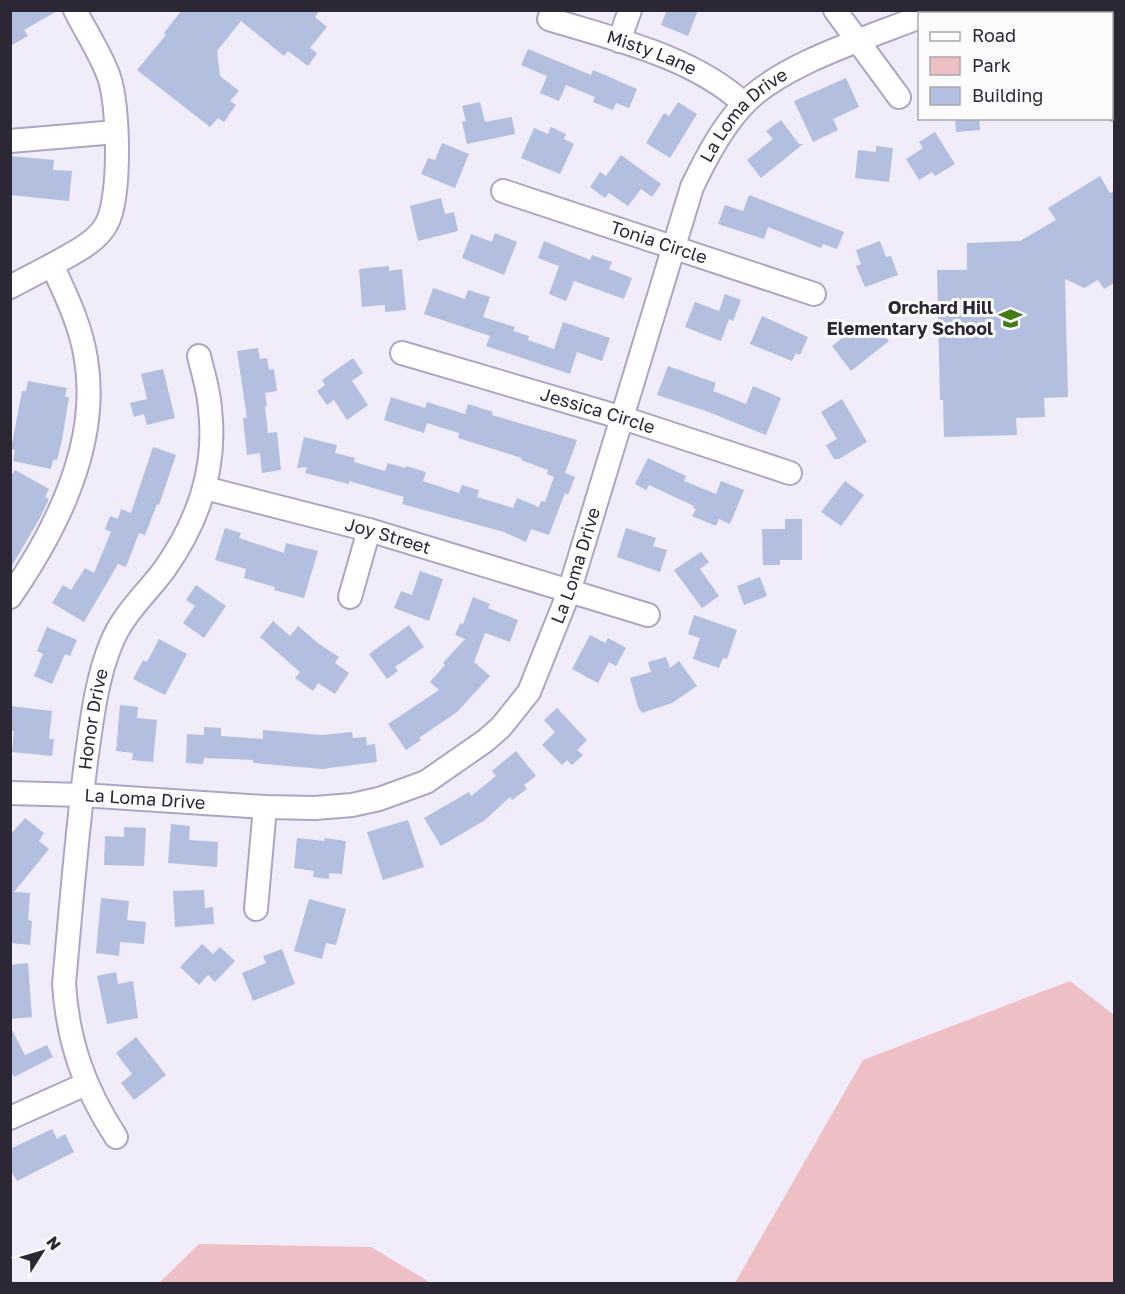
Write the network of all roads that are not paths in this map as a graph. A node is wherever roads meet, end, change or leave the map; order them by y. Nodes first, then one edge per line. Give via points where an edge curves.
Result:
1 (75, 10) edge
2 (630, 10) edge
3 (835, 10) edge
4 (918, 18) edge
5 (549, 19) dead end
6 (619, 41) junction
7 (857, 42) junction
8 (899, 97) dead end
9 (744, 104) junction
10 (116, 132) junction
11 (10, 141) edge
12 (502, 191) dead end
13 (675, 248) junction
14 (52, 265) junction
15 (10, 287) edge
16 (814, 294) dead end
17 (402, 353) dead end
18 (199, 356) dead end
19 (623, 418) junction
20 (790, 472) dead end
21 (205, 488) junction
22 (369, 530) junction
23 (569, 592) junction
24 (10, 597) edge
25 (350, 597) dead end
26 (648, 615) dead end
27 (10, 793) edge
28 (82, 795) junction
29 (265, 807) junction
30 (256, 909) dead end
31 (86, 1084) junction
32 (10, 1118) edge
33 (116, 1137) dead end

1 - 10 street via 108,74
2 - 6 street
3 - 7 street
4 - 7 street, La Loma Drive
5 - 6 street, Misty Lane
6 - 9 street, Misty Lane via 679,63 729,90
7 - 8 street
7 - 9 street, La Loma Drive via 794,69
9 - 13 street, La Loma Drive via 721,134 692,187
10 - 11 street
10 - 14 street via 115,193 107,224 95,237
12 - 13 street, Tonia Circle
13 - 16 street, Tonia Circle
13 - 19 street, La Loma Drive
14 - 15 street
14 - 24 street via 74,314 86,358 88,414 66,500
17 - 19 street, Jessica Circle
18 - 21 street, Honor Drive via 210,408 211,461
19 - 20 street, Jessica Circle
19 - 23 street, La Loma Drive
21 - 22 street, Joy Street
21 - 28 street, Honor Drive via 189,530 111,643 95,700
22 - 23 street, Joy Street
22 - 25 street
23 - 26 street, Joy Street
23 - 29 street, La Loma Drive via 529,692 501,727 464,757 426,782 379,799 324,807
27 - 28 street, La Loma Drive
28 - 29 street, La Loma Drive
28 - 31 street, Honor Drive via 64,984 71,1036
29 - 30 street
31 - 32 street
31 - 33 street, Honor Drive

